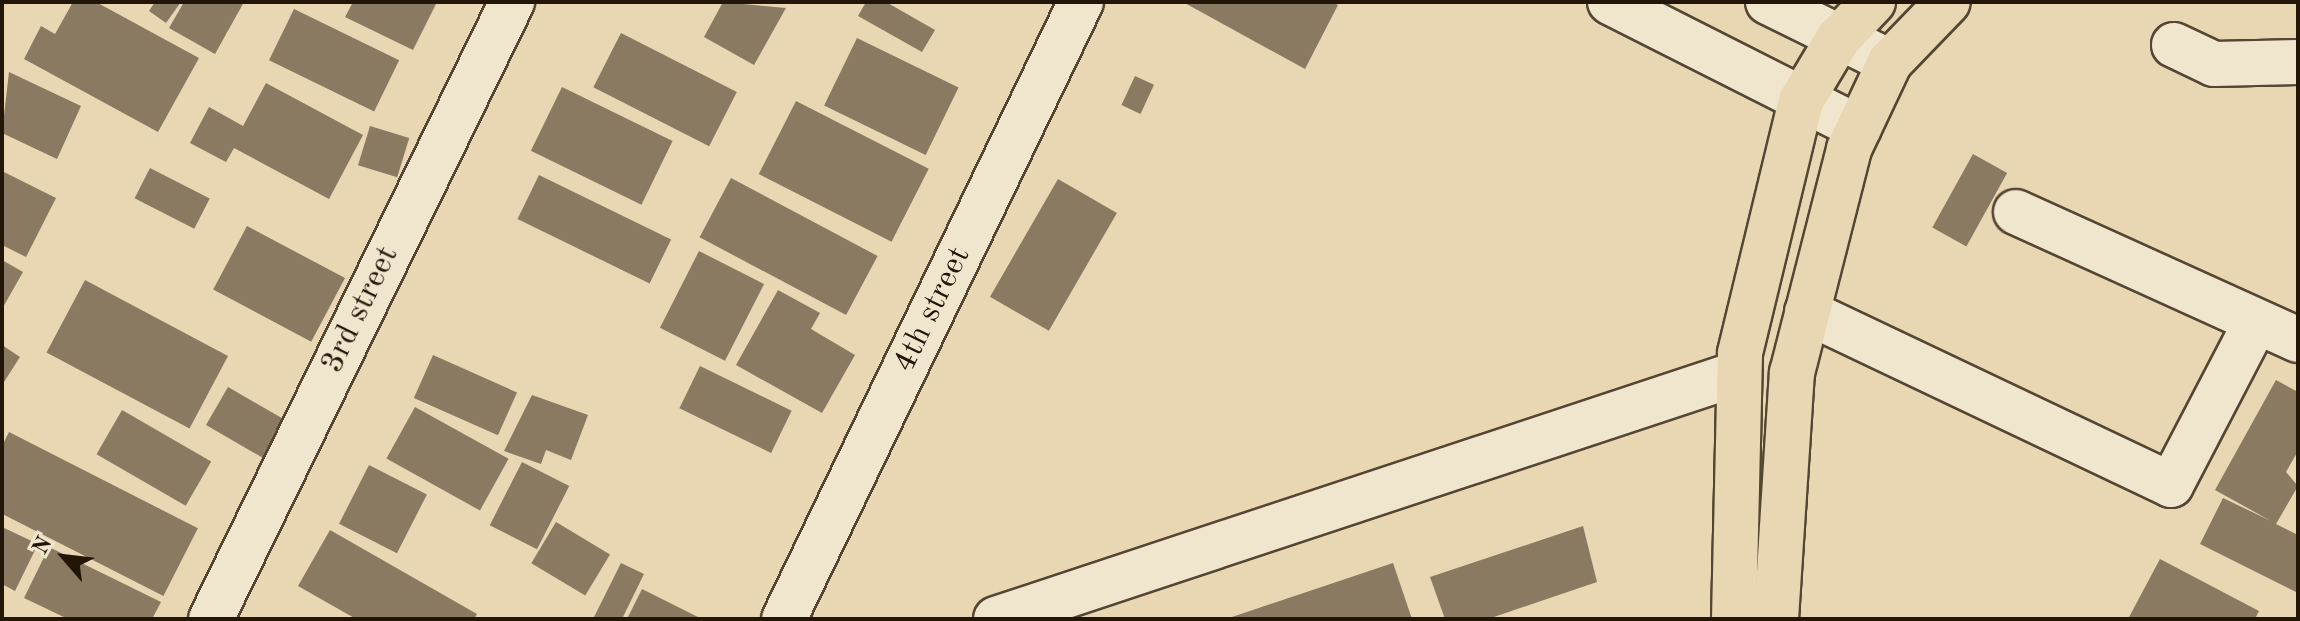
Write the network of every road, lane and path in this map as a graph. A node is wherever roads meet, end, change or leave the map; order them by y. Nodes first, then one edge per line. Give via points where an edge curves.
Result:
1 (512, 2) edge
2 (1081, 2) edge
3 (1610, 2) edge
4 (1768, 2) edge
5 (1873, 2) edge
6 (1948, 2) edge
7 (1838, 39) junction
8 (2174, 45) dead end
9 (1890, 62) junction
10 (2298, 62) edge
11 (1801, 101) junction
12 (1859, 128) junction
13 (2016, 212) dead end
14 (1807, 312) junction
15 (2256, 322) junction
16 (2298, 340) edge
17 (1736, 374) junction
18 (211, 619) edge
19 (784, 619) edge
20 (996, 619) edge
21 (1734, 619) edge
22 (1776, 619) edge

1 - 18 street, 3rd street
2 - 19 street, 4th street
3 - 11 street
4 - 7 street
5 - 7 main road
6 - 9 main road
7 - 9 street
7 - 11 main road
8 - 10 street via 2214,64
9 - 12 main road
11 - 12 street
11 - 17 main road
12 - 14 main road
13 - 15 street
14 - 15 street via 2171,485
14 - 22 main road via 1792,373
15 - 16 street
17 - 20 street
17 - 21 main road

